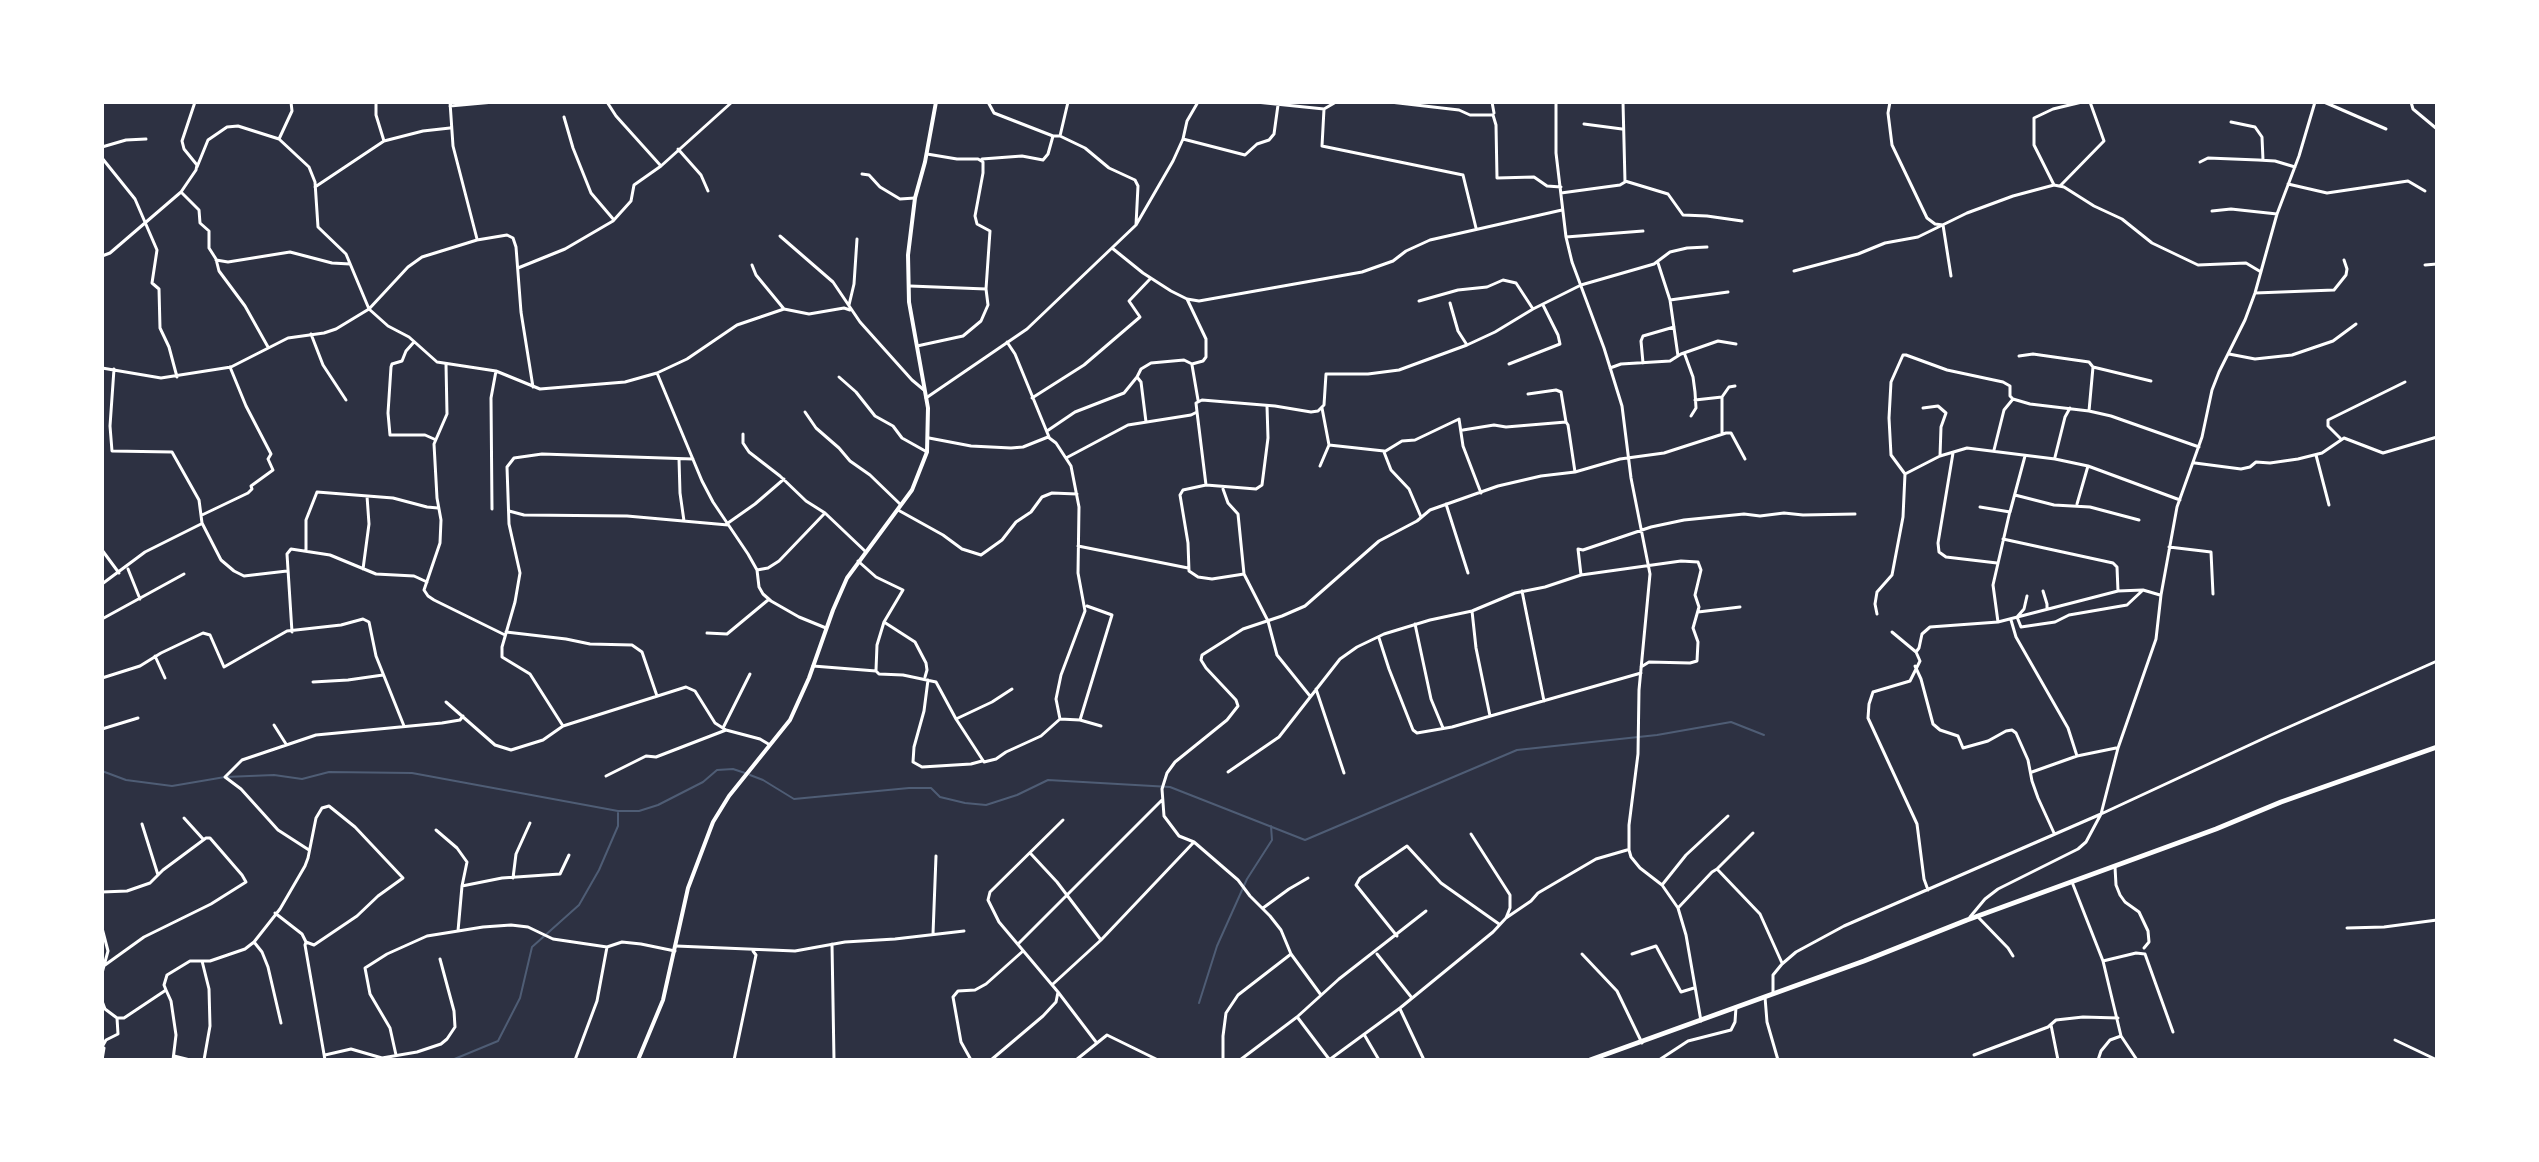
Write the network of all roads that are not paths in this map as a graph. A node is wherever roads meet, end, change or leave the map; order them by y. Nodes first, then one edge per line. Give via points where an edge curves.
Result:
1 (195, 102) edge
2 (291, 102) edge
3 (376, 102) edge
4 (494, 102) edge
5 (607, 102) edge
6 (732, 102) edge
7 (936, 102) edge
8 (988, 102) edge
9 (1068, 102) edge
10 (1256, 102) edge
11 (1336, 102) edge
12 (1390, 102) edge
13 (1492, 102) edge
14 (1556, 102) edge
15 (1623, 102) edge
16 (1890, 102) edge
17 (2082, 102) edge
18 (2090, 102) edge
19 (2315, 102) edge
20 (2324, 102) edge
21 (2411, 102) edge
22 (1196, 103) edge
23 (450, 104) edge
24 (1278, 105) junction
25 (1324, 109) junction
26 (564, 117) dead end
27 (1495, 117) junction
28 (2231, 122) dead end
29 (1584, 124) dead end
30 (450, 128) junction
31 (1622, 129) junction
32 (2386, 129) dead end
33 (2437, 129) edge
34 (1053, 136) junction
35 (1060, 136) junction
36 (146, 139) dead end
37 (279, 139) junction
38 (1183, 139) junction
39 (384, 141) junction
40 (102, 147) edge
41 (678, 149) junction
42 (927, 154) junction
43 (102, 158) edge
44 (981, 159) junction
45 (2263, 160) junction
46 (2200, 162) dead end
47 (661, 166) junction
48 (197, 167) junction
49 (2295, 167) junction
50 (862, 174) dead end
51 (1625, 181) junction
52 (2288, 184) junction
53 (2054, 185) junction
54 (2060, 186) junction
55 (315, 187) junction
56 (1561, 190) junction
57 (708, 191) dead end
58 (2425, 191) dead end
59 (181, 192) junction
60 (915, 198) junction
61 (1562, 210) junction
62 (2212, 211) dead end
63 (2277, 214) junction
64 (614, 220) junction
65 (1742, 221) dead end
66 (146, 222) junction
67 (1136, 225) junction
68 (1943, 225) junction
69 (1476, 229) junction
70 (1643, 231) dead end
71 (780, 236) dead end
72 (1566, 237) junction
73 (857, 239) dead end
74 (477, 240) junction
75 (1707, 247) dead end
76 (1112, 248) junction
77 (102, 256) edge
78 (216, 260) junction
79 (2344, 260) dead end
80 (1658, 261) junction
81 (350, 264) junction
82 (2437, 264) edge
83 (752, 265) dead end
84 (2425, 265) dead end
85 (518, 268) junction
86 (1794, 271) dead end
87 (2261, 272) junction
88 (1951, 276) dead end
89 (1151, 278) junction
90 (1581, 285) junction
91 (908, 286) junction
92 (986, 289) junction
93 (1728, 292) dead end
94 (2255, 293) junction
95 (1187, 299) junction
96 (1670, 300) junction
97 (1419, 301) dead end
98 (1450, 303) dead end
99 (1543, 305) junction
100 (850, 308) junction
101 (369, 309) junction
102 (784, 309) junction
103 (1533, 309) junction
104 (2356, 324) dead end
105 (1674, 327) junction
106 (311, 334) junction
107 (414, 342) junction
108 (1007, 342) junction
109 (1736, 344) dead end
110 (1467, 345) junction
111 (916, 346) junction
112 (268, 347) junction
113 (1685, 354) junction
114 (2229, 354) junction
115 (1678, 356) junction
116 (2019, 356) dead end
117 (1643, 363) junction
118 (446, 364) junction
119 (1192, 364) junction
120 (1509, 364) dead end
121 (230, 367) junction
122 (2093, 367) junction
123 (102, 368) edge
124 (1610, 368) junction
125 (114, 369) junction
126 (496, 371) junction
127 (657, 373) junction
128 (177, 377) junction
129 (839, 377) dead end
130 (1137, 377) junction
131 (2151, 381) dead end
132 (2405, 382) dead end
133 (1735, 386) dead end
134 (533, 387) junction
135 (925, 390) junction
136 (1528, 394) dead end
137 (1722, 397) junction
138 (926, 398) junction
139 (1032, 398) junction
140 (2013, 399) junction
141 (346, 400) dead end
142 (1198, 400) junction
143 (1695, 400) junction
144 (1267, 406) junction
145 (1323, 407) junction
146 (1923, 408) dead end
147 (2070, 408) junction
148 (2089, 411) junction
149 (805, 412) dead end
150 (1197, 412) junction
151 (1691, 416) dead end
152 (1146, 422) junction
153 (1566, 422) junction
154 (1461, 430) junction
155 (1047, 431) junction
156 (743, 434) dead end
157 (1722, 434) junction
158 (2437, 437) edge
159 (929, 438) junction
160 (1050, 438) junction
161 (434, 439) junction
162 (2341, 439) junction
163 (1329, 445) junction
164 (2199, 447) junction
165 (1384, 451) junction
166 (1993, 451) junction
167 (927, 452) junction
168 (1953, 453) junction
169 (2316, 455) junction
170 (1940, 456) junction
171 (2025, 456) junction
172 (1066, 458) junction
173 (1629, 458) junction
174 (679, 459) junction
175 (693, 459) junction
176 (1745, 459) dead end
177 (2055, 459) junction
178 (2194, 463) junction
179 (1320, 466) dead end
180 (2088, 466) junction
181 (1575, 472) junction
182 (1905, 474) junction
183 (784, 479) junction
184 (1206, 485) junction
185 (1222, 488) junction
186 (1481, 493) junction
187 (1077, 494) junction
188 (2015, 495) junction
189 (367, 496) junction
190 (2180, 500) junction
191 (1446, 504) junction
192 (2329, 505) dead end
193 (2076, 506) junction
194 (1980, 507) dead end
195 (438, 508) junction
196 (900, 508) junction
197 (492, 509) dead end
198 (509, 511) junction
199 (2010, 511) junction
200 (825, 513) junction
201 (1855, 514) dead end
202 (202, 515) junction
203 (1421, 518) junction
204 (2139, 520) dead end
205 (684, 521) junction
206 (202, 523) junction
207 (729, 524) junction
208 (1640, 531) junction
209 (2003, 539) junction
210 (1077, 546) junction
211 (2169, 547) junction
212 (102, 550) edge
213 (306, 551) junction
214 (866, 552) junction
215 (858, 561) junction
216 (1997, 563) junction
217 (1649, 567) junction
218 (127, 568) junction
219 (1188, 568) junction
220 (363, 569) junction
221 (757, 570) junction
222 (287, 571) junction
223 (119, 573) junction
224 (1468, 573) dead end
225 (184, 574) dead end
226 (1244, 574) junction
227 (1581, 575) junction
228 (427, 582) junction
229 (102, 584) edge
230 (2143, 590) junction
231 (1522, 591) junction
232 (2043, 591) dead end
233 (2118, 591) junction
234 (2213, 594) dead end
235 (2161, 595) junction
236 (2027, 596) dead end
237 (140, 599) junction
238 (768, 600) junction
239 (1085, 605) junction
240 (1740, 607) dead end
241 (2047, 609) junction
242 (1472, 611) junction
243 (1698, 612) junction
244 (1877, 614) dead end
245 (2017, 617) junction
246 (102, 619) edge
247 (2010, 619) junction
248 (1268, 621) junction
249 (884, 622) junction
250 (1998, 622) junction
251 (1415, 624) junction
252 (826, 628) junction
253 (292, 632) junction
254 (1892, 632) dead end
255 (707, 633) dead end
256 (505, 634) junction
257 (1378, 636) junction
258 (1916, 652) junction
259 (155, 656) junction
260 (2437, 661) edge
261 (813, 666) junction
262 (1915, 666) junction
263 (1641, 667) junction
264 (876, 671) junction
265 (1641, 673) junction
266 (750, 674) dead end
267 (383, 675) junction
268 (102, 678) edge
269 (165, 678) dead end
270 (926, 679) junction
271 (313, 682) dead end
272 (1012, 689) dead end
273 (1316, 689) junction
274 (657, 696) junction
275 (1310, 696) junction
276 (446, 702) dead end
277 (1544, 702) junction
278 (463, 716) junction
279 (1490, 716) junction
280 (138, 718) dead end
281 (956, 719) junction
282 (1060, 719) junction
283 (1080, 720) junction
284 (274, 725) dead end
285 (404, 726) junction
286 (563, 726) junction
287 (1101, 726) dead end
288 (1443, 728) junction
289 (102, 729) edge
290 (725, 729) junction
291 (286, 744) junction
292 (770, 745) junction
293 (2437, 747) edge
294 (2118, 748) junction
295 (2077, 756) junction
296 (982, 761) junction
297 (1228, 772) dead end
298 (2032, 772) junction
299 (1344, 773) dead end
300 (606, 776) dead end
301 (1163, 799) junction
302 (2101, 814) junction
303 (1728, 816) dead end
304 (184, 818) dead end
305 (1063, 820) dead end
306 (530, 823) dead end
307 (142, 824) dead end
308 (436, 830) dead end
309 (1753, 833) dead end
310 (2054, 833) junction
311 (1471, 834) dead end
312 (203, 839) junction
313 (1194, 842) junction
314 (310, 850) junction
315 (1629, 850) junction
316 (1031, 854) junction
317 (569, 855) dead end
318 (936, 856) dead end
319 (2115, 867) junction
320 (1717, 869) junction
321 (158, 875) junction
322 (513, 878) junction
323 (1308, 878) dead end
324 (2072, 882) junction
325 (1662, 885) junction
326 (462, 886) junction
327 (1928, 890) junction
328 (102, 892) edge
329 (1066, 893) junction
330 (1263, 908) junction
331 (1678, 908) junction
332 (1426, 911) dead end
333 (275, 913) junction
334 (1977, 916) junction
335 (1506, 918) junction
336 (1967, 920) junction
337 (2437, 920) edge
338 (1499, 924) junction
339 (102, 928) edge
340 (2347, 928) dead end
341 (458, 931) junction
342 (964, 931) dead end
343 (933, 934) junction
344 (1397, 936) junction
345 (1101, 940) junction
346 (254, 942) junction
347 (306, 942) junction
348 (832, 944) junction
349 (1018, 944) junction
350 (607, 947) junction
351 (676, 948) junction
352 (2144, 948) dead end
353 (750, 949) junction
354 (1023, 951) junction
355 (1376, 953) junction
356 (1291, 954) junction
357 (1582, 954) dead end
358 (1632, 954) dead end
359 (2013, 956) dead end
360 (201, 959) junction
361 (440, 959) dead end
362 (2103, 961) junction
363 (1782, 964) junction
364 (105, 965) junction
365 (102, 973) edge
366 (1053, 984) junction
367 (1694, 988) junction
368 (166, 990) junction
369 (1058, 992) junction
370 (1773, 994) junction
371 (1321, 995) junction
372 (1765, 997) junction
373 (1412, 998) junction
374 (102, 1001) edge
375 (1736, 1007) junction
376 (1400, 1008) junction
377 (1297, 1017) junction
378 (117, 1018) junction
379 (2118, 1018) junction
380 (1701, 1021) junction
381 (281, 1023) dead end
382 (2051, 1025) junction
383 (2173, 1032) dead end
384 (1365, 1034) junction
385 (2121, 1036) junction
386 (2395, 1040) dead end
387 (1096, 1042) junction
388 (1642, 1043) junction
389 (103, 1047) edge
390 (396, 1055) junction
391 (1974, 1055) dead end
392 (174, 1058) edge
393 (325, 1058) edge
394 (102, 1060) edge
395 (190, 1060) edge
396 (204, 1060) edge
397 (575, 1060) edge
398 (638, 1060) edge
399 (734, 1060) edge
400 (834, 1060) edge
401 (971, 1060) edge
402 (991, 1060) edge
403 (1076, 1060) edge
404 (1158, 1060) edge
405 (1223, 1060) edge
406 (1240, 1060) edge
407 (1329, 1060) edge
408 (1379, 1060) edge
409 (1424, 1060) edge
410 (1590, 1060) edge
411 (1659, 1060) edge
412 (1778, 1060) edge
413 (2058, 1060) edge
414 (2098, 1060) edge
415 (2137, 1060) edge
416 (2437, 1060) edge

1 - 48 street via 182,141
2 - 37 street
3 - 39 street
4 - 23 street
5 - 47 street
6 - 41 street
7 - 42 street
8 - 34 street via 994,113
9 - 35 street
10 - 24 street
11 - 25 street
12 - 27 street
13 - 27 street
14 - 56 street
15 - 31 street
16 - 68 street via 1892,145 1927,218
17 - 53 street via 2034,118 2034,145
18 - 54 street via 2104,141
19 - 49 street
20 - 32 street
21 - 33 street
22 - 38 street
23 - 30 street
24 - 25 street
24 - 38 street via 1274,134 1245,155
25 - 69 street via 1322,146 1463,175
26 - 64 street via 591,193
27 - 56 street via 1497,178 1534,177
28 - 45 street via 2255,127 2262,137
29 - 31 street
30 - 39 street
30 - 74 street
31 - 51 street
34 - 35 street
34 - 44 street via 1043,160
35 - 67 street via 1135,180
36 - 40 street
37 - 48 street via 227,127 208,140
37 - 55 street via 309,167
38 - 67 street
39 - 55 street
41 - 47 street
41 - 57 street
42 - 44 street
42 - 60 street
43 - 66 street
44 - 92 street via 975,216 977,224 990,231
45 - 46 street
45 - 49 street
47 - 64 street via 634,185 631,201
48 - 59 street
49 - 52 street
50 - 60 street via 900,199
51 - 56 street
51 - 65 street via 1668,194 1683,215
52 - 58 street via 2327,193 2408,181
52 - 63 street
53 - 54 street
53 - 68 street
54 - 87 street via 2198,265 2246,263
55 - 81 street via 318,227
56 - 61 street
59 - 66 street
59 - 78 street via 199,210
60 - 91 street
61 - 69 street
61 - 72 street
62 - 63 street
63 - 87 street
64 - 85 street via 565,249
66 - 77 street
66 - 128 street via 157,250 152,280 159,289 160,328
67 - 76 street
68 - 86 street via 1918,237
68 - 88 street
69 - 95 street via 1430,240 1362,272
70 - 72 street
71 - 100 street via 833,282
72 - 90 street
73 - 100 street
74 - 85 street via 513,238
74 - 101 street via 422,257
75 - 80 street via 1670,252
76 - 89 street
76 - 108 street
78 - 81 street via 290,252
78 - 112 street
79 - 94 street via 2346,275 2334,290
80 - 90 street
80 - 96 street
81 - 101 street
82 - 84 street
83 - 102 street
85 - 134 street
87 - 94 street
89 - 95 street
89 - 139 street via 1129,301 1140,317 1084,365
90 - 99 street
90 - 124 street
91 - 92 street
91 - 111 street
92 - 111 street via 986,313 970,331
93 - 96 street
94 - 114 street
95 - 119 street via 1206,339 1206,357
96 - 105 street
97 - 103 street via 1503,280 1516,283
98 - 110 street
99 - 103 street
99 - 120 street via 1560,344
100 - 102 street via 809,314
100 - 135 street
101 - 106 street via 330,331
101 - 107 street
102 - 127 street via 737,325
103 - 110 street
104 - 114 street via 2333,341 2292,355 2255,359
105 - 115 street
105 - 117 street via 1643,336
106 - 112 street
106 - 141 street
107 - 118 street via 430,358
107 - 161 street via 402,361 391,367 390,435
108 - 138 street
108 - 139 street
109 - 113 street via 1718,341
110 - 145 street via 1399,370 1326,374
111 - 135 street
112 - 121 street
113 - 115 street
113 - 143 street
114 - 164 street via 2212,390
115 - 117 street
116 - 122 street via 2083,361
117 - 124 street
118 - 126 street
118 - 161 street via 447,414
119 - 130 street via 1151,363
119 - 142 street
121 - 128 street
121 - 202 street via 271,454 273,470 248,493
122 - 131 street
122 - 148 street
123 - 125 street
124 - 173 street
125 - 128 street
125 - 202 street via 112,451 172,452
126 - 134 street
126 - 197 street via 491,398
127 - 134 street via 625,382
127 - 175 street
129 - 167 street via 875,416
130 - 152 street
130 - 155 street via 1124,393 1075,412
132 - 162 street via 2328,420
133 - 137 street
135 - 138 street
136 - 153 street via 1561,392
137 - 143 street
137 - 157 street
138 - 159 street
139 - 155 street
140 - 147 street
140 - 166 street via 2004,410
140 - 182 street via 2010,386 2003,382 1903,355 1891,382 1889,418 1891,455
142 - 144 street
142 - 150 street
143 - 151 street
144 - 145 street via 1311,412
144 - 185 street via 1262,485
145 - 163 street
146 - 170 street via 1938,406 1946,413
147 - 148 street
147 - 177 street
148 - 164 street
149 - 196 street
150 - 152 street
150 - 184 street
152 - 172 street via 1128,425
153 - 154 street
153 - 181 street
154 - 165 street via 1455,420
154 - 186 street
155 - 160 street
156 - 183 street via 749,452
157 - 173 street
157 - 176 street via 1731,433
158 - 162 street via 2383,453
159 - 160 street via 1011,448
159 - 167 street
160 - 172 street
161 - 195 street
162 - 169 street
163 - 165 street
163 - 179 street
164 - 178 street
165 - 203 street
166 - 168 street via 1967,448
166 - 171 street
167 - 196 street
168 - 170 street
168 - 216 street via 1939,552
169 - 178 street via 2256,462 2241,469
169 - 192 street
170 - 182 street
171 - 177 street
171 - 188 street
172 - 187 street
173 - 181 street
173 - 208 street
174 - 175 street
174 - 198 street via 552,454 514,458 507,467
174 - 205 street
175 - 207 street
177 - 180 street
178 - 190 street
180 - 190 street
180 - 193 street
181 - 186 street
182 - 244 street via 1892,575 1877,592
183 - 200 street
183 - 207 street
184 - 185 street
184 - 219 street via 1180,495
185 - 226 street via 1238,514
186 - 191 street
187 - 196 street via 1042,497 1002,540 979,555
187 - 210 street
188 - 193 street
188 - 199 street
189 - 195 street
189 - 213 street via 317,492 306,520
189 - 220 street
190 - 211 street
191 - 203 street
191 - 224 street
193 - 204 street
194 - 199 street
195 - 228 street via 440,543
196 - 214 street
198 - 205 street
198 - 256 street via 520,573
199 - 209 street
200 - 214 street
200 - 221 street via 779,561
201 - 208 street via 1744,514
202 - 206 street
203 - 248 street via 1379,541 1305,606
205 - 207 street
206 - 218 street via 145,552
206 - 222 street via 221,560 237,573
207 - 221 street
208 - 217 street
208 - 227 street via 1578,549
209 - 216 street
209 - 233 street via 2113,563
210 - 219 street
210 - 239 street
211 - 234 street via 2211,552
211 - 235 street
212 - 223 street
213 - 220 street
213 - 222 street via 289,551
214 - 215 street
215 - 249 street via 903,590
215 - 252 street
216 - 250 street via 1993,585
217 - 227 street
217 - 243 street via 1698,562
217 - 263 street
218 - 223 street
218 - 237 street
219 - 226 street via 1198,577 1212,579
220 - 228 street
221 - 238 street
222 - 253 street
223 - 229 street
225 - 237 street
226 - 248 street
227 - 231 street
228 - 256 street via 428,596
230 - 233 street
230 - 235 street
230 - 245 street via 2127,605 2055,622 2021,627
231 - 242 street
231 - 277 street
232 - 241 street
233 - 241 street
235 - 294 street via 2151,658
236 - 245 street
237 - 246 street
238 - 252 street
238 - 255 street via 727,634
239 - 282 street via 1061,675 1056,699
239 - 283 street via 1112,615
240 - 243 street
241 - 245 street
242 - 251 street
242 - 279 street
243 - 263 street via 1693,628 1697,661 1649,662
245 - 247 street
247 - 250 street
247 - 295 street via 2068,728
248 - 275 street via 1281,662
248 - 301 street via 1243,629 1202,655 1206,668 1238,706 1175,762 1163,781
249 - 264 street
249 - 270 street via 915,642 926,663
250 - 258 street via 1930,627
251 - 257 street
251 - 288 street via 1431,699
252 - 261 street
253 - 259 street via 224,667 206,633
253 - 267 street via 366,620
254 - 258 street
256 - 274 street via 632,645 642,652
256 - 286 street via 502,657 530,674
257 - 273 street via 1340,659
257 - 288 street via 1413,730
258 - 262 street via 1920,661
259 - 268 street
259 - 269 street
260 - 302 street
261 - 264 street
261 - 292 street via 790,720
262 - 298 street via 1933,724 1958,736 1963,748 2012,730
262 - 327 street via 1910,681 1873,692 1867,711 1917,824
263 - 265 street
264 - 270 street
265 - 277 street
265 - 315 street
266 - 290 street
267 - 271 street
267 - 285 street
270 - 281 street via 938,686
270 - 296 street via 913,762 922,767
272 - 281 street
273 - 275 street
273 - 299 street
274 - 286 street
274 - 290 street via 691,687
275 - 297 street via 1270,745
276 - 278 street
277 - 279 street
278 - 285 street
278 - 286 street via 506,750 531,745
279 - 288 street
280 - 289 street
281 - 296 street
282 - 283 street
282 - 296 street via 1041,736 991,762
283 - 287 street
284 - 291 street
285 - 291 street via 316,735
290 - 292 street
290 - 300 street
291 - 314 street via 242,760 225,777 278,830
292 - 351 street via 713,822 688,888
293 - 319 main road
294 - 295 street
294 - 302 street
295 - 298 street
298 - 310 street
301 - 313 street via 1171,827
301 - 329 street
302 - 310 street
302 - 336 street via 2078,849 1998,889
303 - 325 street
304 - 312 street
305 - 316 street
306 - 322 street via 516,854
307 - 321 street
308 - 326 street via 464,855
309 - 320 street
310 - 327 street
311 - 335 street via 1510,895
312 - 321 street
312 - 364 street via 210,838 246,882 144,937
313 - 330 street
313 - 345 street
314 - 333 street
314 - 347 street via 317,813 333,807 403,878 314,945
315 - 325 street via 1640,868
315 - 335 street via 1584,866
316 - 329 street
316 - 349 street via 990,892 988,900
317 - 322 street via 560,874
318 - 343 street
319 - 324 main road
319 - 352 street via 2120,895 2139,912 2148,931
320 - 331 street
320 - 363 street via 1760,914
321 - 328 street via 127,891
322 - 326 street
323 - 330 street
324 - 334 main road
324 - 362 street
325 - 331 street
326 - 341 street
327 - 363 street via 1844,926
329 - 345 street
329 - 349 street
330 - 356 street
331 - 367 street
332 - 344 street
333 - 346 street
333 - 347 street
334 - 336 main road
334 - 359 street
335 - 338 street
336 - 370 main road
337 - 340 street
338 - 344 street via 1441,883 1407,846 1356,885
338 - 373 street
339 - 364 street via 108,951
341 - 350 street via 528,927 553,939
341 - 390 street via 427,936 365,968 370,994 390,1028
342 - 343 street
343 - 348 street
344 - 355 street
345 - 366 street
346 - 360 street via 210,961
346 - 381 street via 268,967
347 - 393 street
348 - 353 street via 795,951
348 - 400 street
349 - 354 street
350 - 351 street via 622,942
350 - 397 street via 597,1001
351 - 353 street
351 - 398 street via 663,1000
353 - 399 street via 756,955
354 - 366 street
354 - 401 street via 986,984 955,994 961,1042
355 - 371 street
355 - 373 street
356 - 371 street
356 - 405 street via 1238,995 1226,1013
357 - 388 street via 1617,991
358 - 367 street via 1656,946 1681,992
360 - 368 street via 167,975
360 - 396 street via 209,989
361 - 390 street via 455,1027 441,1044
362 - 379 street
362 - 383 street via 2145,954
363 - 370 street via 1773,975
364 - 365 street
366 - 369 street
367 - 380 street
368 - 378 street
368 - 392 street via 176,1035
369 - 387 street
369 - 402 street via 1043,1016
370 - 372 main road
371 - 377 street
372 - 375 main road
372 - 412 street
373 - 376 street
374 - 378 street
375 - 380 main road
375 - 411 street via 1731,1030 1688,1041
376 - 384 street
376 - 409 street
377 - 406 street
377 - 407 street
378 - 389 street via 118,1034
379 - 382 street via 2066,1017
379 - 385 street
380 - 388 main road
382 - 391 street
382 - 413 street
384 - 407 street
384 - 408 street
385 - 414 street via 2110,1040
385 - 415 street
386 - 416 street
387 - 403 street
387 - 404 street via 1111,1036
388 - 410 main road
389 - 394 street
390 - 393 street via 377,1058 345,1049
392 - 395 street

